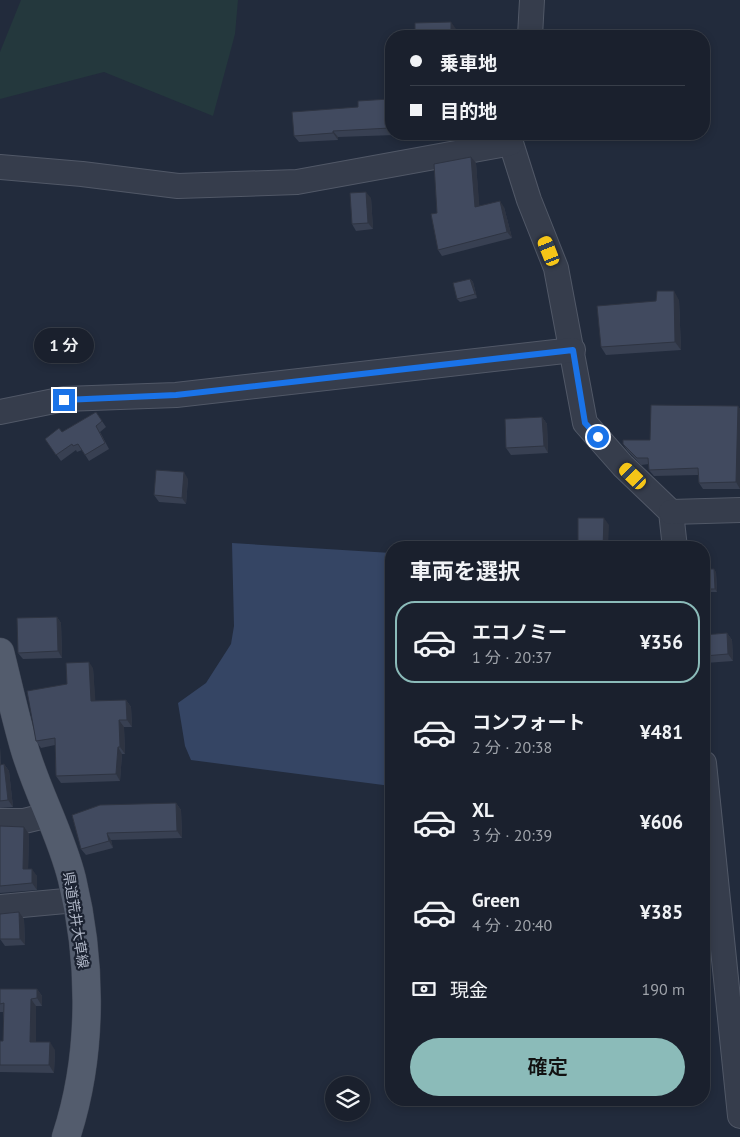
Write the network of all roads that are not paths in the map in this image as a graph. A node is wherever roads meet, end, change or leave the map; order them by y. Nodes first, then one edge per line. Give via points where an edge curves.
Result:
1 (532, 0) edge
2 (530, 30) edge
3 (506, 140) edge
4 (511, 140) edge
5 (0, 167) edge
6 (573, 350) junction
7 (0, 412) edge
8 (740, 510) edge
9 (671, 512) junction
10 (674, 541) edge
11 (0, 652) edge
12 (49, 815) junction
13 (0, 821) edge
14 (710, 822) edge
15 (76, 900) junction
16 (0, 907) edge
17 (740, 1116) edge
18 (66, 1137) edge

1 - 2 street
3 - 5 street via 296,182 178,186
4 - 6 street via 529,200 556,268
6 - 7 street via 176,395 64,400
6 - 9 street via 585,423 623,466
8 - 9 street
9 - 10 street
11 - 12 main road, 県道荒井大草線 via 24,748
12 - 13 street via 24,821
12 - 15 main road, 県道荒井大草線 via 72,878
14 - 17 street
15 - 16 street
15 - 18 main road, 県道荒井大草線 via 84,956 86,1022 80,1088

